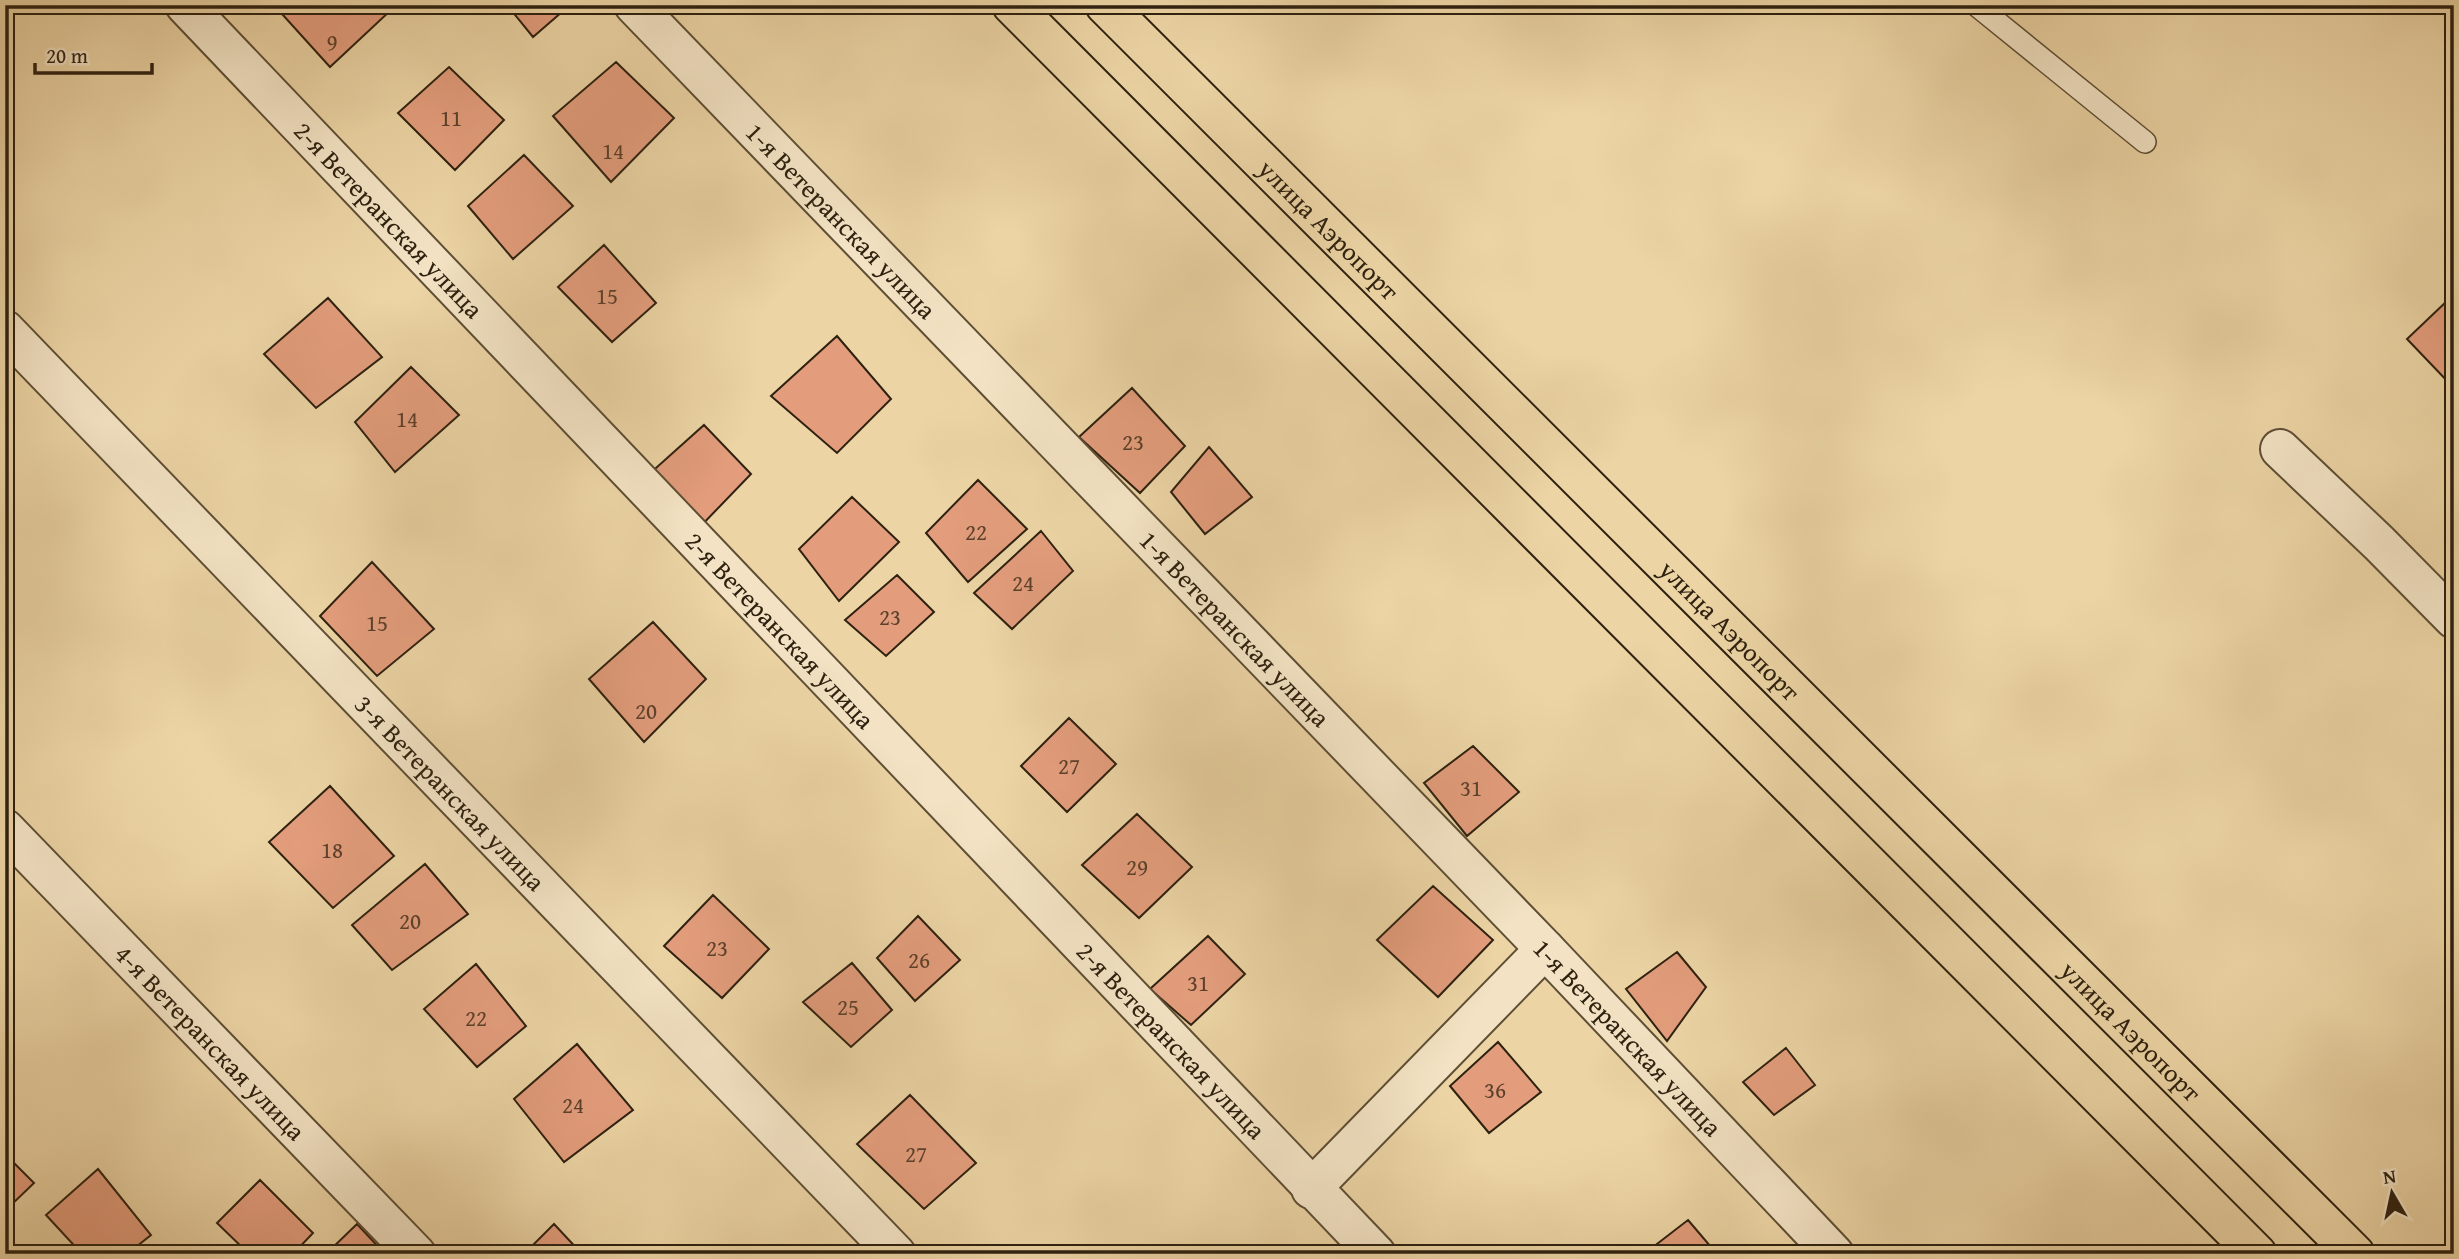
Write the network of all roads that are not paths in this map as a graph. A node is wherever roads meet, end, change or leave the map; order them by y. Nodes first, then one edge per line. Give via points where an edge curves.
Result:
1 (185, 5) edge
2 (635, 5) edge
3 (1012, 5) edge
4 (1105, 5) edge
5 (1976, 5) edge
6 (2146, 142) dead end
7 (5, 330) edge
8 (2280, 449) dead end
9 (2454, 620) edge
10 (5, 830) edge
11 (1545, 949) junction
12 (1311, 1189) junction
13 (416, 1254) edge
14 (896, 1254) edge
15 (1376, 1254) edge
16 (1834, 1254) edge
17 (2257, 1254) edge
18 (2354, 1254) edge

1 - 12 street, 2-я Ветеранская улица
2 - 11 street, 1-я Ветеранская улица
3 - 17 main road
4 - 18 main road, улица Аэропорт
5 - 6 lane
7 - 14 street, 3-я Ветеранская улица
8 - 9 street
10 - 13 street, 4-я Ветеранская улица
11 - 12 street
11 - 16 street, 1-я Ветеранская улица
12 - 15 street, 2-я Ветеранская улица

